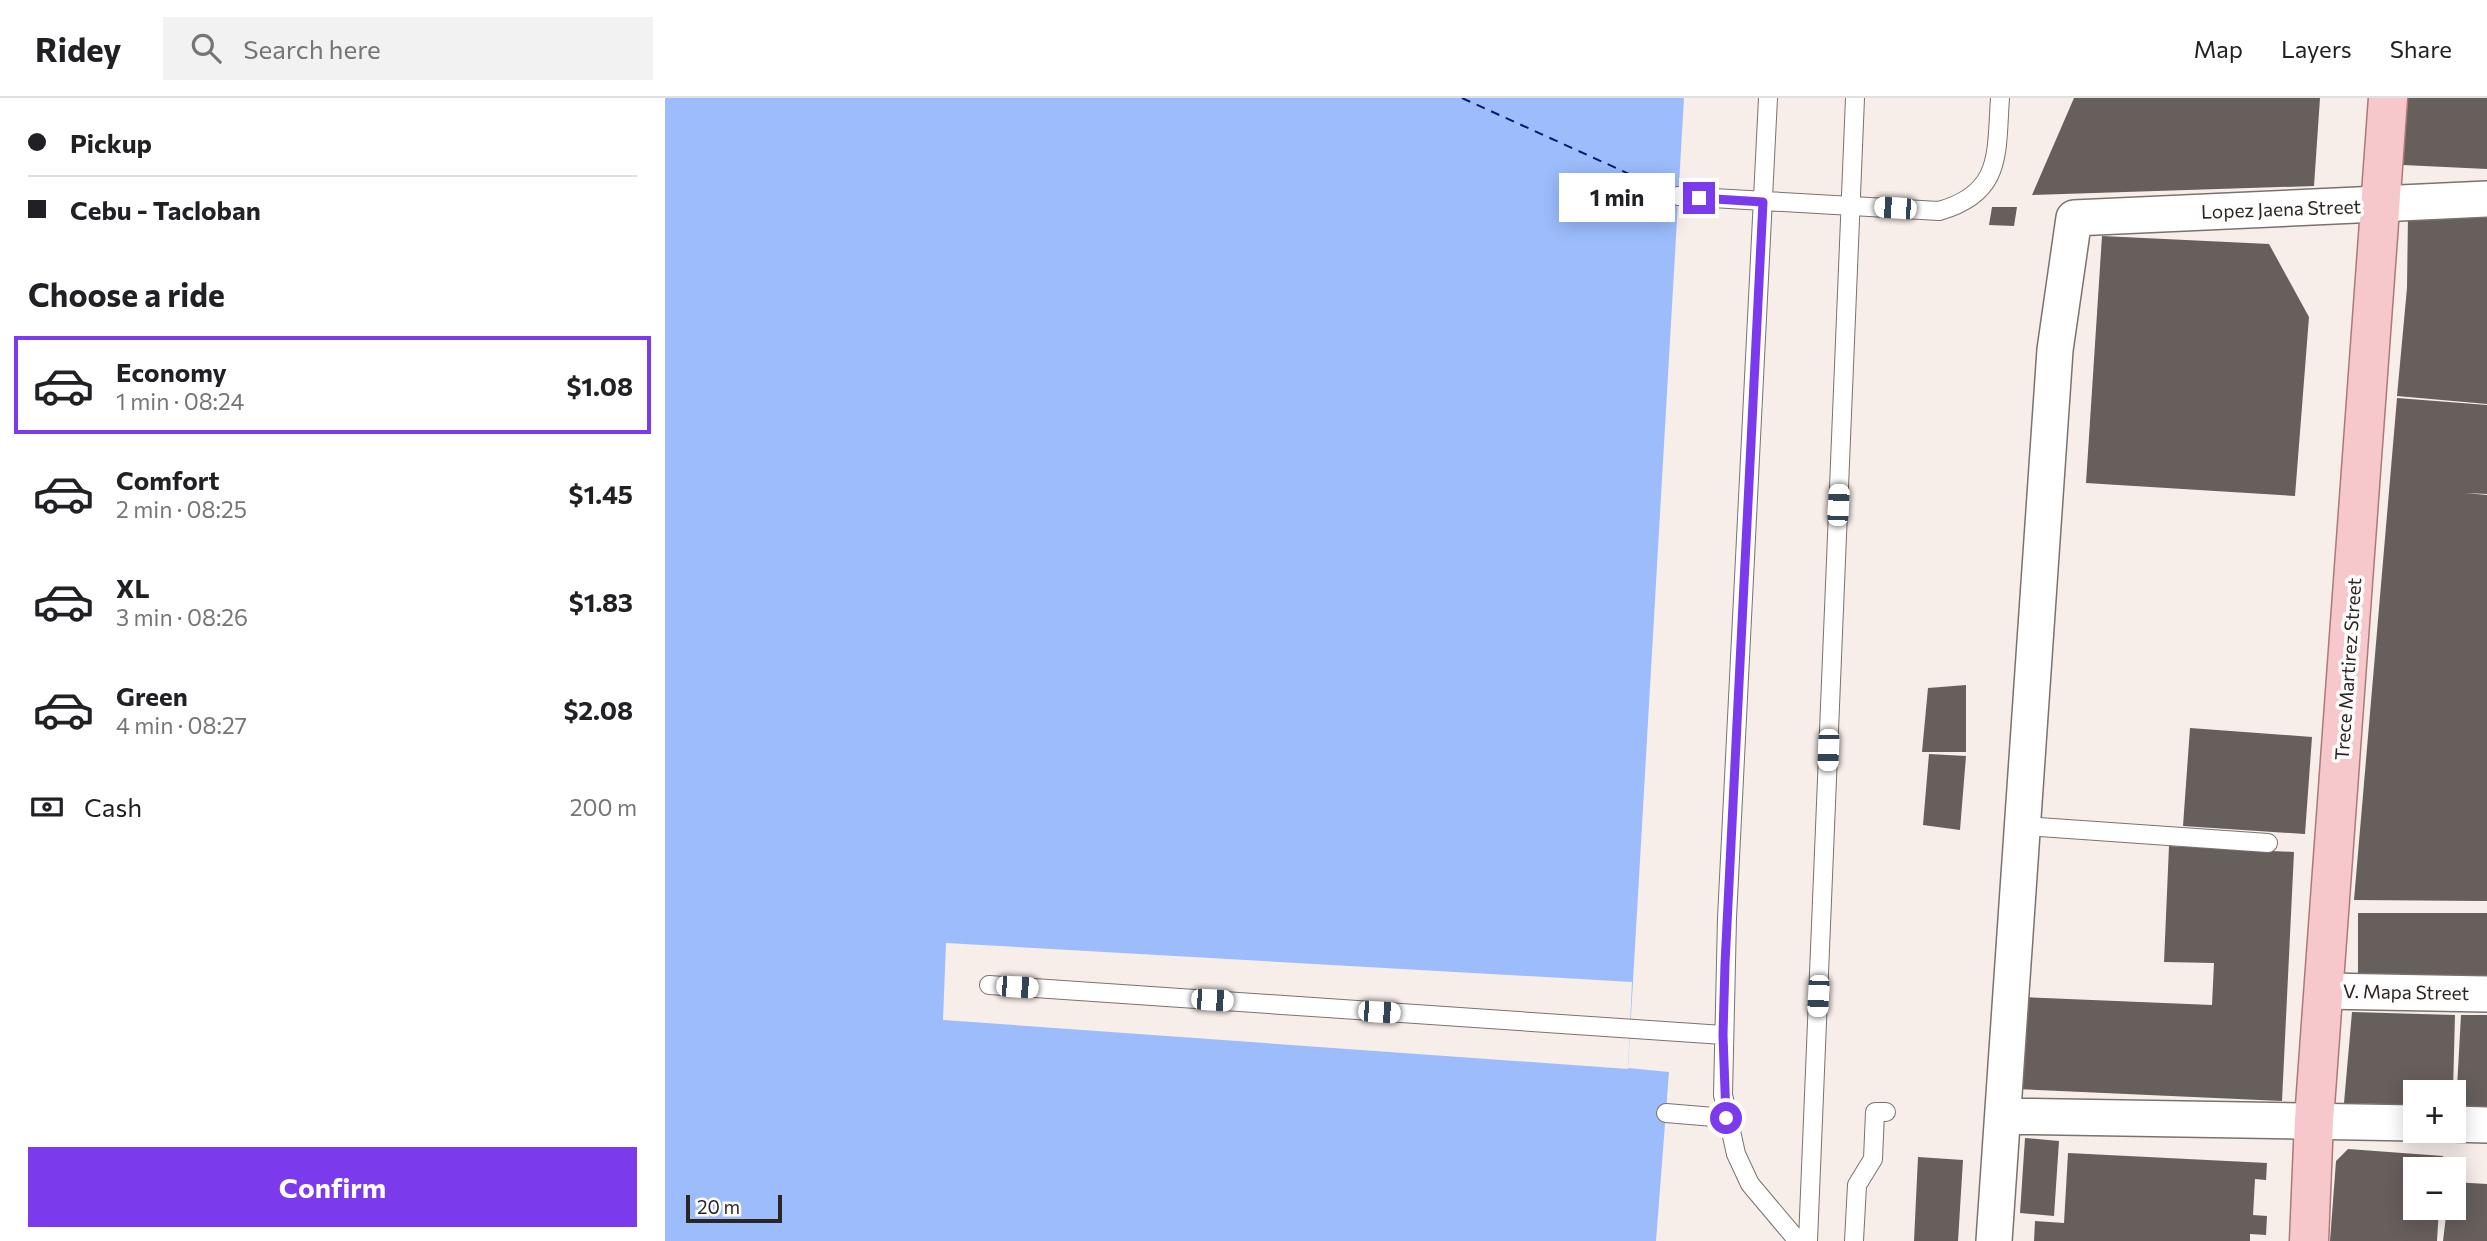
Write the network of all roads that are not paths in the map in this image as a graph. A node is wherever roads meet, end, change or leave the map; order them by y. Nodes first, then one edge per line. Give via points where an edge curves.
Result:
1 (1768, 98) edge
2 (1855, 98) edge
3 (2000, 98) edge
4 (2388, 98) edge
5 (1678, 196) dead end
6 (2487, 199) edge
7 (1763, 202) junction
8 (1850, 205) junction
9 (2382, 205) junction
10 (2024, 826) junction
11 (2268, 842) dead end
12 (989, 985) dead end
13 (2324, 990) junction
14 (2487, 994) edge
15 (1723, 1035) junction
16 (1887, 1112) dead end
17 (1666, 1113) dead end
18 (2004, 1116) junction
19 (1726, 1118) junction
20 (2314, 1120) junction
21 (2403, 1123) edge
22 (2466, 1124) edge
23 (2487, 1125) edge
24 (1798, 1241) edge
25 (1808, 1241) edge
26 (1854, 1241) edge
27 (1994, 1241) edge
28 (2309, 1241) edge

1 - 7 lane
2 - 8 lane
3 - 8 lane via 1995,164 1983,189 1971,198 1940,211
4 - 9 main road, Trece Martirez Street
5 - 7 lane
6 - 9 street, Lopez Jaena Street
7 - 8 lane
7 - 15 lane
8 - 25 lane
9 - 10 street, Lopez Jaena Street via 2074,218 2055,350
9 - 13 main road, Trece Martirez Street
10 - 11 lane
10 - 18 street
12 - 15 lane
13 - 14 street, V. Mapa Street
13 - 20 main road, Trece Martirez Street
15 - 19 lane
16 - 26 lane via 1875,1112 1873,1159 1857,1185
17 - 19 lane
18 - 20 street
18 - 27 street
19 - 24 lane via 1751,1184
20 - 21 street
20 - 28 main road, Trece Martirez Street
22 - 23 street

